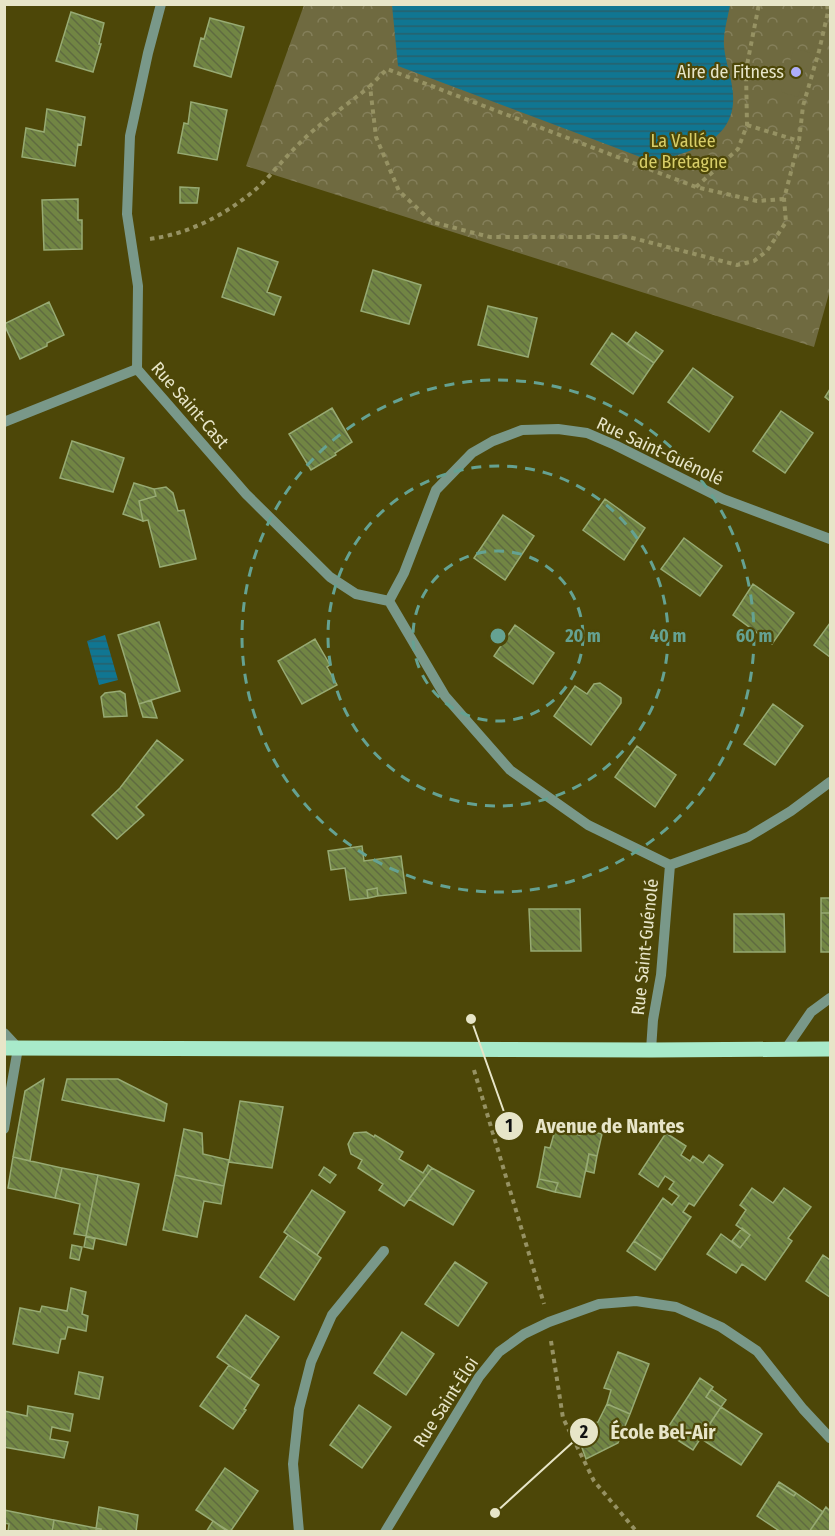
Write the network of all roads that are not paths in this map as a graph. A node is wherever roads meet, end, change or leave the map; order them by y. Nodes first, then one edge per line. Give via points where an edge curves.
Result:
1 (161, 4) edge
2 (137, 369) junction
3 (4, 422) edge
4 (831, 539) edge
5 (389, 601) junction
6 (831, 782) edge
7 (670, 865) junction
8 (831, 998) edge
9 (4, 1033) edge
10 (11, 1048) edge
11 (831, 1049) edge
12 (651, 1050) junction
13 (785, 1050) junction
14 (4, 1129) edge
15 (384, 1251) dead end
16 (831, 1438) edge
17 (299, 1532) edge
18 (385, 1532) edge

1 - 2 street, Rue Saint-Cast via 130,136 127,214 138,286
2 - 3 street
2 - 5 street, Rue Saint-Cast via 246,495 330,577 356,594
4 - 5 street, Rue Saint-Guénolé via 723,499 586,433 522,430 472,453 436,490
5 - 7 street, Rue Saint-Guénolé via 445,696 510,770 588,825
6 - 7 street via 748,837
7 - 12 street, Rue Saint-Guénolé
8 - 13 street via 811,1012
9 - 10 street
10 - 12 main road
10 - 14 street
11 - 13 main road
12 - 13 main road
15 - 17 street via 332,1315 311,1362 299,1410 293,1464
16 - 18 street, Rue Saint-Éloi via 757,1352 722,1327 676,1307 636,1301 599,1304 549,1322 499,1352 479,1377

